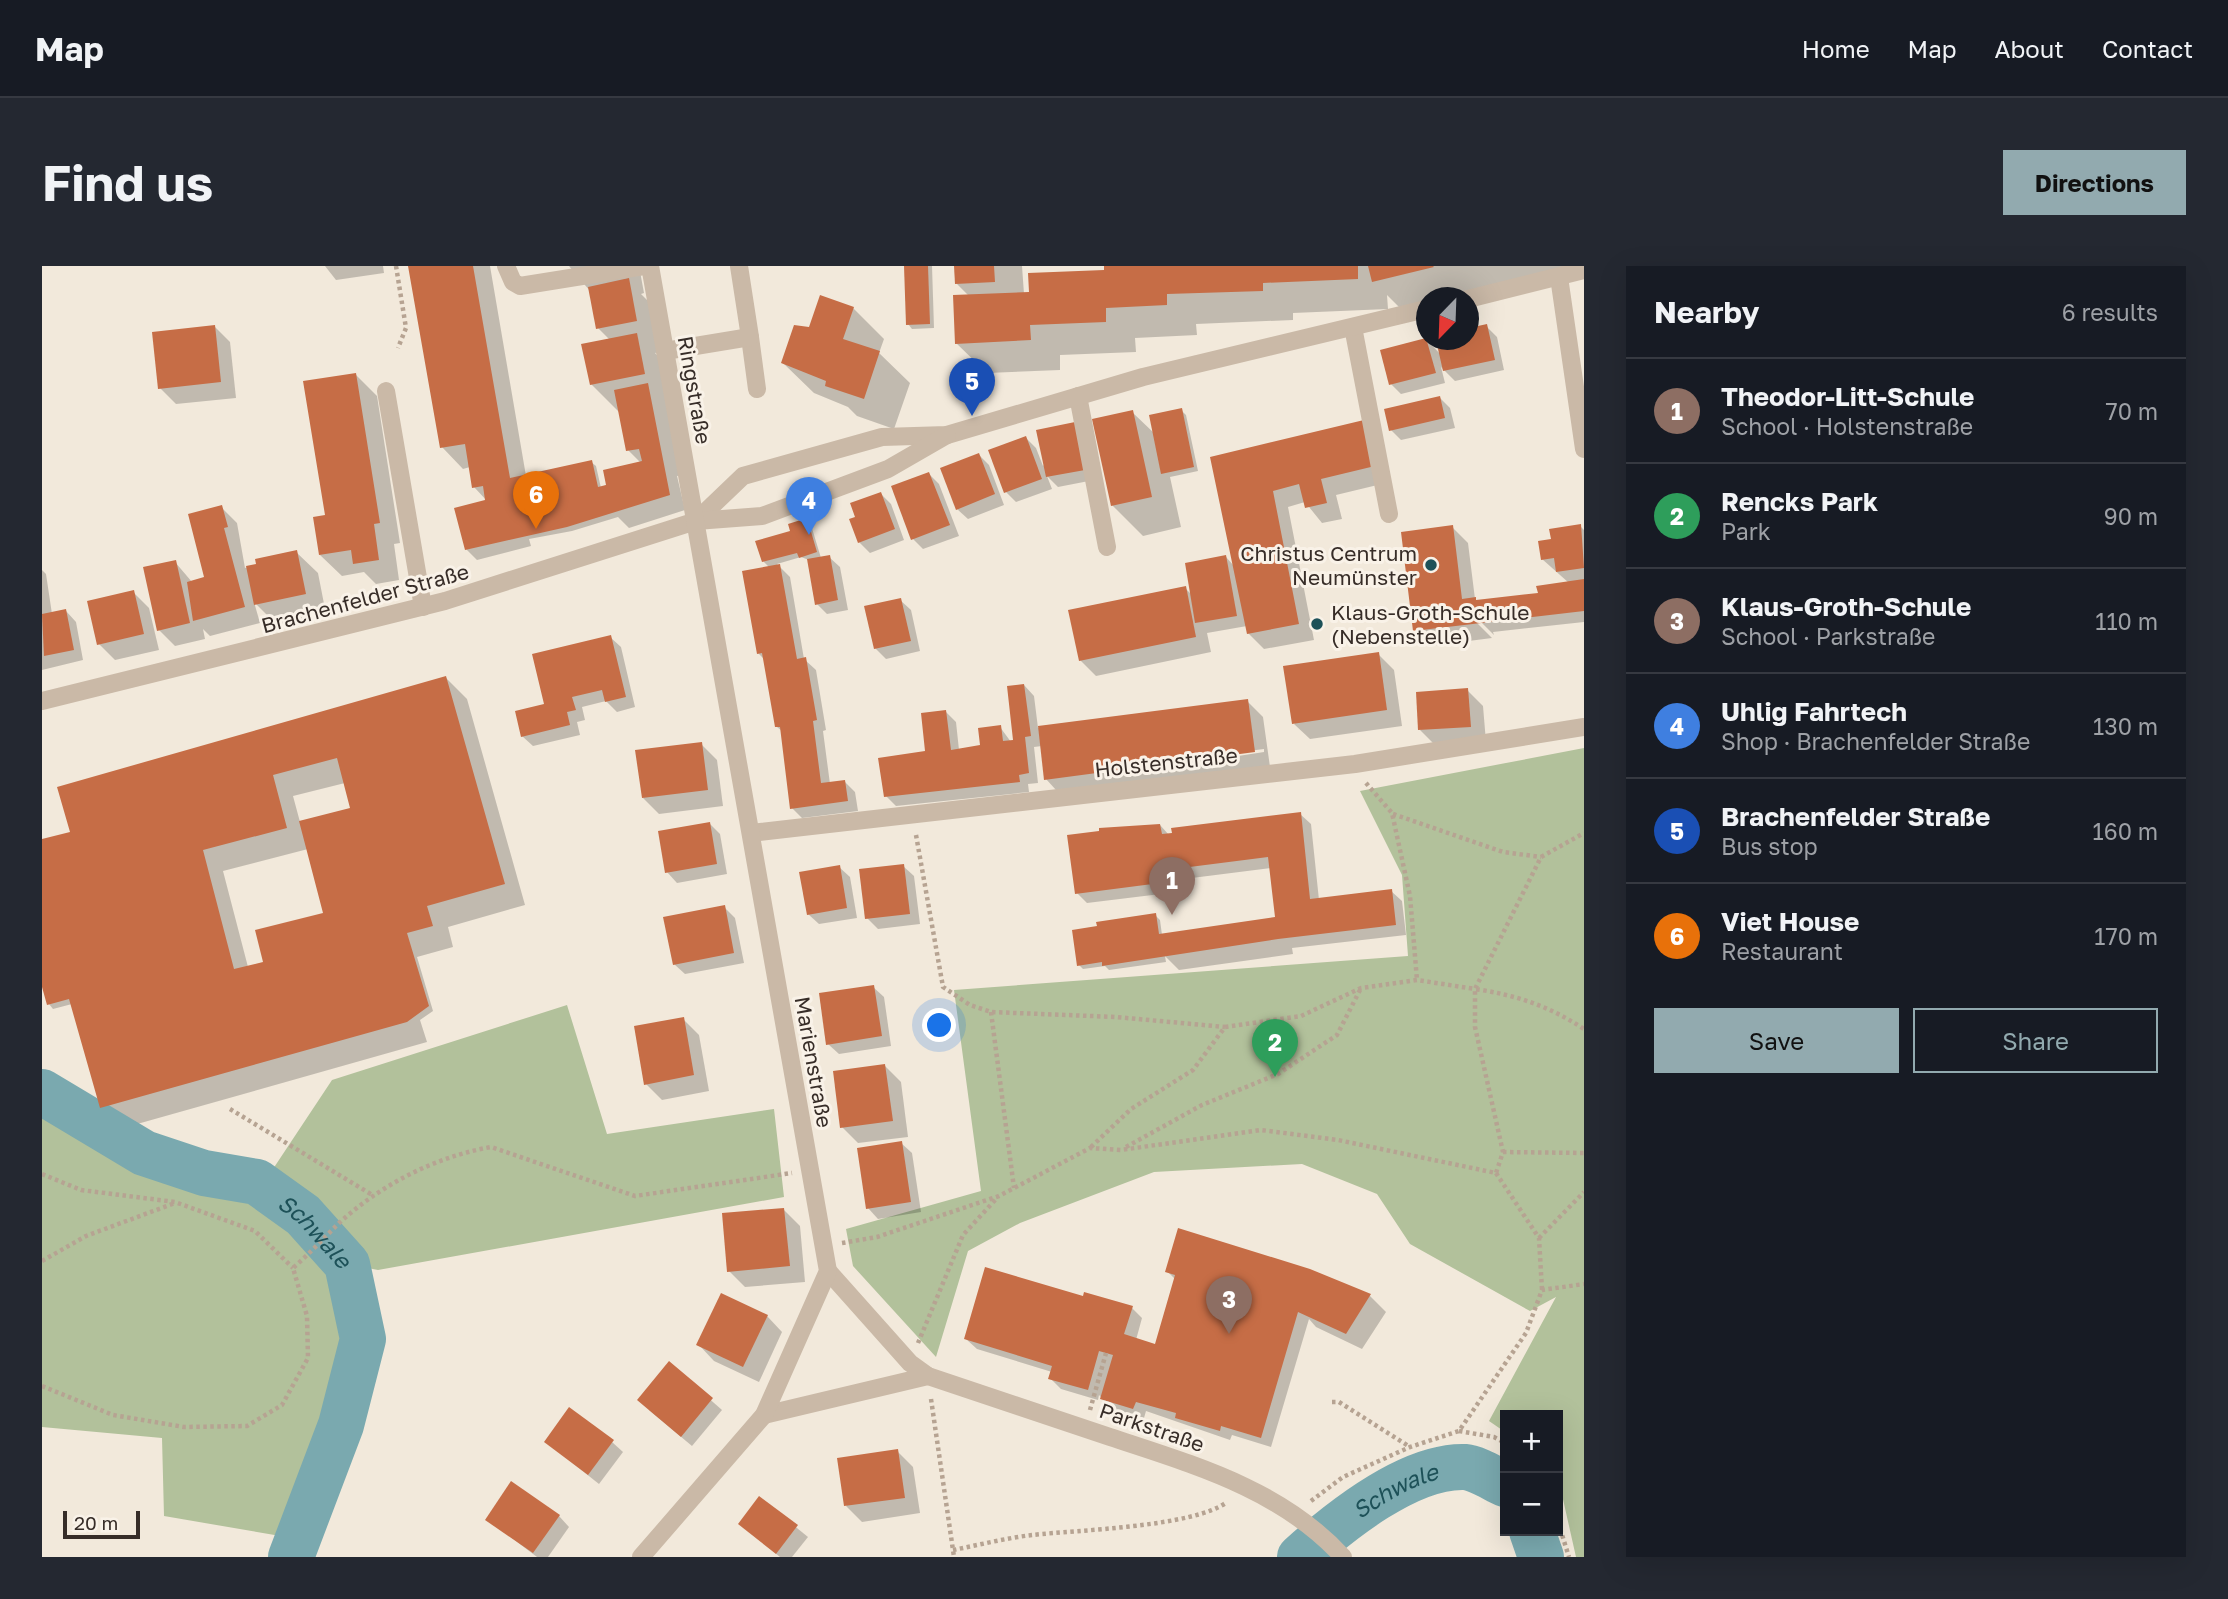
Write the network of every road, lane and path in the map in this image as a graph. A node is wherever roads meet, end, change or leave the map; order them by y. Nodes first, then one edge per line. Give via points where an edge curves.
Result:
1 (396, 266) edge
2 (506, 266) edge
3 (644, 266) edge
4 (650, 266) edge
5 (739, 266) edge
6 (1584, 270) edge
7 (1559, 277) junction
8 (1479, 296) edge
9 (1416, 311) edge
10 (1353, 327) junction
11 (750, 337) junction
12 (398, 348) dead end
13 (665, 351) junction
14 (757, 389) dead end
15 (386, 391) dead end
16 (1078, 396) junction
17 (947, 435) junction
18 (1584, 449) edge
19 (1390, 514) dead end
20 (696, 521) junction
21 (1107, 547) dead end
22 (423, 607) junction
23 (42, 701) edge
24 (1584, 727) edge
25 (1355, 764) junction
26 (912, 813) junction
27 (1392, 814) junction
28 (751, 833) junction
29 (1584, 833) edge
30 (1541, 857) junction
31 (1417, 980) junction
32 (1361, 988) junction
33 (1475, 989) junction
34 (991, 1012) junction
35 (1225, 1027) junction
36 (1584, 1029) edge
37 (230, 1109) dead end
38 (1090, 1148) junction
39 (1121, 1150) junction
40 (1503, 1152) junction
41 (1584, 1153) edge
42 (810, 1170) junction
43 (1496, 1173) junction
44 (42, 1174) edge
45 (1014, 1188) junction
46 (1584, 1192) edge
47 (374, 1196) junction
48 (999, 1196) junction
49 (175, 1202) junction
50 (1539, 1238) junction
51 (824, 1246) junction
52 (42, 1261) edge
53 (293, 1268) junction
54 (828, 1271) junction
55 (1584, 1284) edge
56 (1542, 1290) junction
57 (1106, 1353) dead end
58 (910, 1363) junction
59 (928, 1376) junction
60 (42, 1386) edge
61 (1332, 1402) dead end
62 (764, 1415) junction
63 (1084, 1428) junction
64 (1459, 1431) junction
65 (1500, 1440) edge
66 (1410, 1447) junction
67 (1247, 1486) junction
68 (1300, 1519) junction
69 (1562, 1536) edge
70 (953, 1550) junction
71 (1338, 1552) edge
72 (641, 1557) edge
73 (954, 1557) edge
74 (1569, 1557) edge

1 - 12 path via 406,328
2 - 3 street via 513,282 530,286
4 - 13 street, Ringstraße
5 - 11 street
6 - 7 street
7 - 8 street
7 - 18 street
9 - 10 street, Brachenfelder Straße
10 - 16 street, Brachenfelder Straße
10 - 19 street
11 - 13 street
11 - 14 street
13 - 20 street, Ringstraße
15 - 22 street
16 - 17 street, Brachenfelder Straße
16 - 21 street
17 - 20 street, Brachenfelder Straße via 888,469 762,516
17 - 20 street, Brachenfelder Straße via 882,437 743,476
20 - 22 street, Brachenfelder Straße
20 - 28 street, Marienstraße
22 - 23 street, Brachenfelder Straße
24 - 25 street, Holstenstraße
25 - 26 street, Holstenstraße
25 - 27 path via 1369,790
26 - 28 street, Holstenstraße
26 - 34 path via 943,987
27 - 30 path via 1503,852
27 - 31 path via 1410,896
28 - 42 street, Marienstraße
29 - 30 path
30 - 33 path
31 - 32 path
31 - 33 path
32 - 35 path via 1301,1016
32 - 39 path via 1337,1035 1278,1074 1202,1105
33 - 36 path via 1509,994 1553,1009
33 - 40 path via 1475,1027
34 - 35 path
34 - 45 path
35 - 38 path via 1193,1070 1131,1109
37 - 47 path
38 - 39 path
38 - 45 path
39 - 43 path via 1261,1130 1338,1140
40 - 41 path
40 - 43 path
42 - 47 path via 635,1196 491,1147 425,1166
42 - 51 street, Marienstraße
43 - 50 path
44 - 49 path via 81,1189
45 - 48 path
46 - 50 path
47 - 53 path
48 - 51 path via 877,1237
48 - 58 path via 963,1235
49 - 52 path via 86,1236
49 - 53 path via 255,1231
50 - 56 path
51 - 54 street, Marienstraße
53 - 60 path via 307,1316 308,1358 282,1405 247,1426 184,1427 113,1415
54 - 58 street
54 - 62 street
55 - 56 path
56 - 64 path via 1526,1333
57 - 63 path
58 - 59 street
59 - 62 street
59 - 63 street, Parkstraße
59 - 70 path
61 - 66 path
62 - 72 street
63 - 67 street, Parkstraße
64 - 65 path
64 - 66 path
66 - 68 path via 1343,1477
67 - 68 street, Parkstraße
67 - 70 path via 1215,1511 1131,1526 1029,1535
68 - 71 street, Parkstraße
69 - 74 path
70 - 73 path

